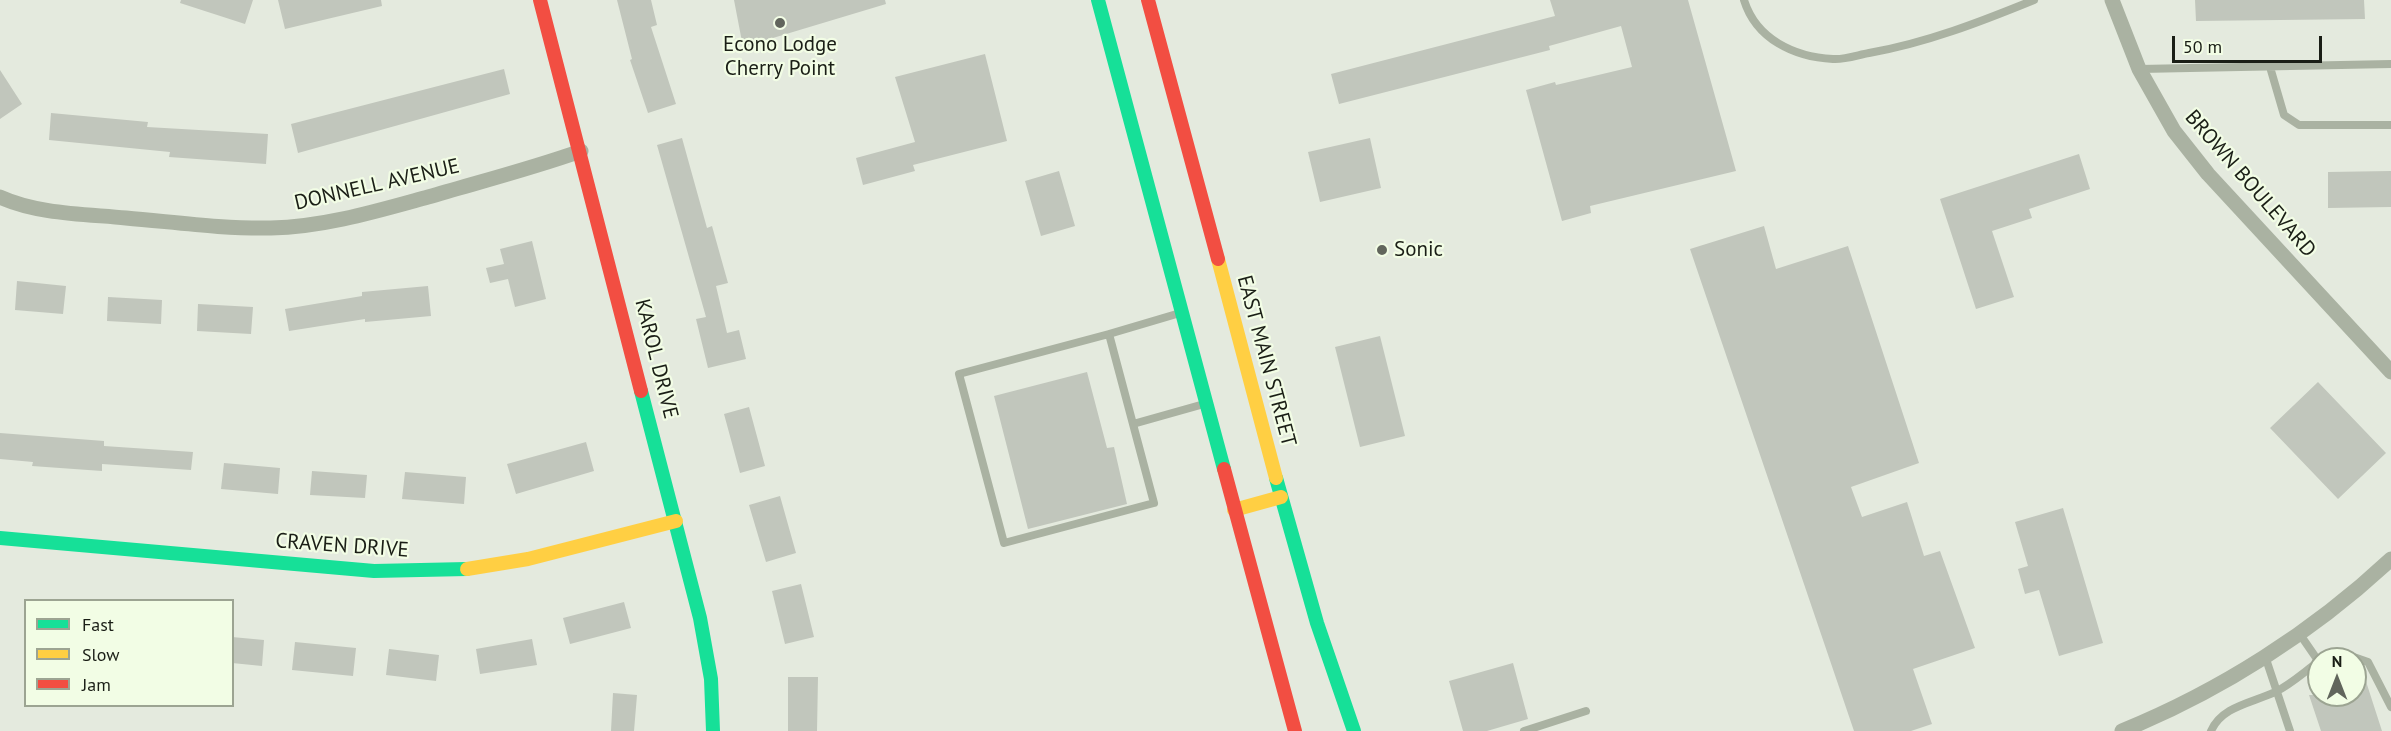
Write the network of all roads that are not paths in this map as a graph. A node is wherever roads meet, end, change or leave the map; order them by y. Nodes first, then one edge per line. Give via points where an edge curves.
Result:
1 (540, 0) edge
2 (1098, 0) edge
3 (1136, 0) edge
4 (1148, 0) edge
5 (1744, 0) edge
6 (2034, 0) edge
7 (2112, 0) edge
8 (1156, 31) junction
9 (2391, 64) edge
10 (2270, 66) junction
11 (2139, 69) junction
12 (2391, 125) edge
13 (581, 151) junction
14 (0, 197) edge
15 (1181, 313) junction
16 (1109, 334) junction
17 (2391, 372) edge
18 (1206, 404) junction
19 (1133, 424) junction
20 (1281, 497) junction
21 (1234, 510) junction
22 (676, 521) junction
23 (0, 538) edge
24 (2391, 559) edge
25 (2299, 633) junction
26 (2309, 647) edge
27 (2265, 656) junction
28 (2367, 662) edge
29 (2307, 670) edge
30 (2277, 691) junction
31 (2391, 707) edge
32 (1586, 711) dead end
33 (713, 731) edge
34 (1295, 731) edge
35 (1354, 731) edge
36 (1524, 731) edge
37 (2122, 731) edge
38 (2211, 731) edge
39 (2290, 731) edge

1 - 13 main road, KAROL DRIVE
2 - 15 main road
3 - 8 main road
4 - 8 main road, EAST MAIN STREET
5 - 6 lane via 1747,10 1774,43 1834,59 1886,50 1958,30
7 - 11 street, BROWN BOULEVARD
8 - 20 main road, EAST MAIN STREET
9 - 10 lane
10 - 11 lane
10 - 12 lane via 2284,115 2299,125
11 - 17 street, BROWN BOULEVARD via 2174,131 2208,174
13 - 14 street, DONNELL AVENUE via 363,214 272,228 69,212
13 - 22 main road, KAROL DRIVE
15 - 16 lane
15 - 18 main road
16 - 19 lane
16 - 19 lane via 959,374 1004,543 1154,503
18 - 19 lane
18 - 21 main road
20 - 21 main road
20 - 35 main road, EAST MAIN STREET via 1317,623
21 - 34 main road
22 - 23 main road, CRAVEN DRIVE via 513,562 420,573
22 - 33 main road, KAROL DRIVE via 706,647
24 - 25 street
25 - 26 lane
25 - 27 street
27 - 30 lane
27 - 37 street via 2181,704
28 - 31 lane
29 - 30 lane
30 - 38 lane via 2225,713
30 - 39 lane
32 - 36 lane

